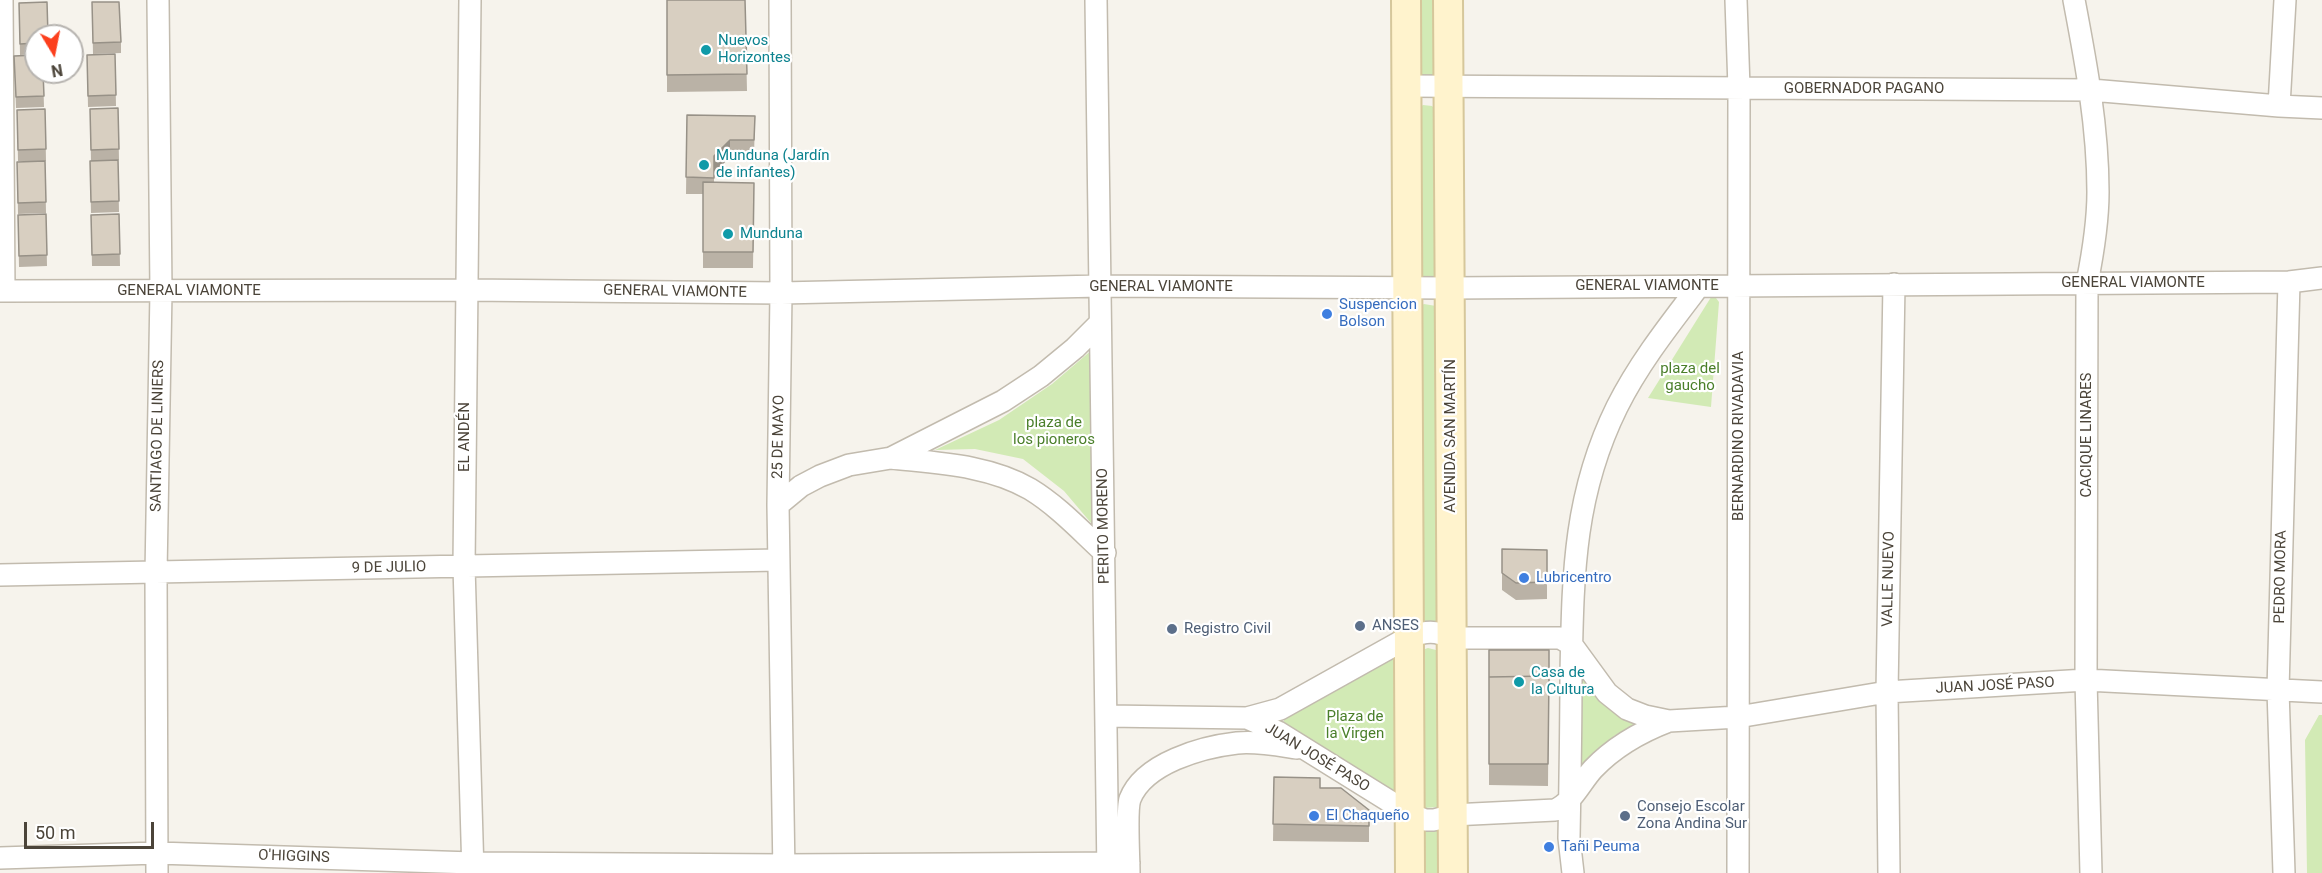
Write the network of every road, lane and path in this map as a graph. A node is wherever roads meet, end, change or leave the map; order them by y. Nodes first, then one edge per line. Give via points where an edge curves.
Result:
1 (2, 0) edge
2 (158, 0) edge
3 (470, 0) edge
4 (780, 0) edge
5 (1096, 0) edge
6 (1406, 0) edge
7 (1448, 0) edge
8 (1736, 0) edge
9 (2074, 0) edge
10 (2285, 0) edge
11 (1406, 86) junction
12 (1448, 87) junction
13 (1739, 88) junction
14 (2091, 90) junction
15 (2279, 106) junction
16 (2322, 108) edge
17 (2322, 278) edge
18 (2289, 282) junction
19 (2088, 283) junction
20 (1893, 284) junction
21 (1100, 286) junction
22 (1699, 286) junction
23 (1739, 286) junction
24 (1407, 288) junction
25 (1450, 288) junction
26 (466, 290) junction
27 (2, 291) edge
28 (160, 291) junction
29 (781, 293) junction
30 (1100, 323) junction
31 (891, 458) junction
32 (778, 505) junction
33 (1105, 553) junction
34 (778, 560) junction
35 (464, 566) junction
36 (156, 573) junction
37 (0, 575) edge
38 (1409, 638) junction
39 (1452, 638) junction
40 (1572, 645) junction
41 (2086, 680) junction
42 (2278, 690) junction
43 (1887, 692) junction
44 (2322, 692) edge
45 (1107, 716) junction
46 (1738, 717) junction
47 (1247, 718) junction
48 (1670, 721) junction
49 (1305, 749) junction
50 (1570, 799) junction
51 (1410, 814) junction
52 (1452, 815) junction
53 (0, 858) edge
54 (157, 863) edge
55 (473, 868) edge
56 (1108, 868) edge
57 (1129, 868) edge
58 (784, 869) edge
59 (1410, 873) edge
60 (1453, 873) edge
61 (1573, 873) edge
62 (1738, 873) edge
63 (1889, 873) edge
64 (2091, 873) edge
65 (2284, 873) edge

1 - 27 street
2 - 28 street, SANTIAGO DE LINIERS
3 - 26 street, EL ANDÉN
4 - 29 street, 25 DE MAYO
5 - 21 street, PERITO MORENO
6 - 11 main road
7 - 12 main road, AVENIDA SAN MARTÍN
8 - 13 street, BERNARDINO RIVADAVIA
9 - 14 street, CACIQUE LINARES
10 - 15 street
11 - 12 street, GOBERNADOR PAGANO
11 - 24 main road
12 - 13 street, GOBERNADOR PAGANO
12 - 25 main road, AVENIDA SAN MARTÍN
13 - 14 street, GOBERNADOR PAGANO
13 - 23 street, BERNARDINO RIVADAVIA
14 - 15 street, GOBERNADOR PAGANO
14 - 19 street, CACIQUE LINARES via 2098,192
15 - 16 street, GOBERNADOR PAGANO
17 - 18 street, GENERAL VIAMONTE
18 - 19 street, GENERAL VIAMONTE
18 - 42 street, PEDRO MORA
19 - 20 street, GENERAL VIAMONTE
19 - 41 street, CACIQUE LINARES
20 - 23 street, GENERAL VIAMONTE
20 - 43 street, VALLE NUEVO
21 - 24 street, GENERAL VIAMONTE
21 - 29 street, GENERAL VIAMONTE
21 - 30 street, PERITO MORENO
22 - 23 street, GENERAL VIAMONTE
22 - 25 street, GENERAL VIAMONTE
22 - 40 street via 1639,369 1599,449 1576,543
23 - 46 street, BERNARDINO RIVADAVIA
24 - 25 street, GENERAL VIAMONTE
24 - 38 main road
25 - 39 main road, AVENIDA SAN MARTÍN
26 - 28 street, GENERAL VIAMONTE
26 - 29 street, GENERAL VIAMONTE
26 - 35 street, EL ANDÉN
27 - 28 street, GENERAL VIAMONTE
28 - 36 street, SANTIAGO DE LINIERS
29 - 32 street, 25 DE MAYO
30 - 31 street via 1041,376 1003,401
30 - 33 street, PERITO MORENO
31 - 32 street via 849,465 820,476
31 - 33 street via 966,466 1029,488
32 - 34 street, 25 DE MAYO
33 - 45 street, PERITO MORENO
34 - 35 street, 9 DE JULIO
34 - 58 street, 25 DE MAYO
35 - 36 street, 9 DE JULIO
35 - 55 street, EL ANDÉN
36 - 37 street, 9 DE JULIO
36 - 54 street, SANTIAGO DE LINIERS
38 - 39 street, JUAN JOSÉ PASO via 1427,631
38 - 47 street, JUAN JOSÉ PASO via 1280,709
38 - 51 main road
39 - 40 street, JUAN JOSÉ PASO via 1546,637 1560,638
39 - 52 main road, AVENIDA SAN MARTÍN
40 - 48 street, JUAN JOSÉ PASO via 1607,693 1627,709
40 - 50 street
41 - 42 street, JUAN JOSÉ PASO
41 - 43 street, JUAN JOSÉ PASO
41 - 64 street, CACIQUE LINARES
42 - 44 street, JUAN JOSÉ PASO
42 - 65 street, PEDRO MORA
43 - 46 street, JUAN JOSÉ PASO
43 - 63 street, VALLE NUEVO
45 - 47 street, JUAN JOSÉ PASO
45 - 56 street, PERITO MORENO
46 - 48 street, JUAN JOSÉ PASO
46 - 62 street, BERNARDINO RIVADAVIA
47 - 49 street, JUAN JOSÉ PASO
48 - 50 street, JUAN JOSÉ PASO via 1646,730 1610,754
49 - 51 street, JUAN JOSÉ PASO
49 - 57 street via 1238,742 1197,750 1164,764 1138,785 1129,801
50 - 52 street, JUAN JOSÉ PASO via 1547,812
50 - 61 street
51 - 52 street, JUAN JOSÉ PASO via 1425,820
51 - 59 main road
52 - 60 main road, AVENIDA SAN MARTÍN
53 - 54 street, O'HIGGINS
54 - 55 street, O'HIGGINS
55 - 58 street, O'HIGGINS
56 - 57 street, O'HIGGINS
56 - 58 street, O'HIGGINS

